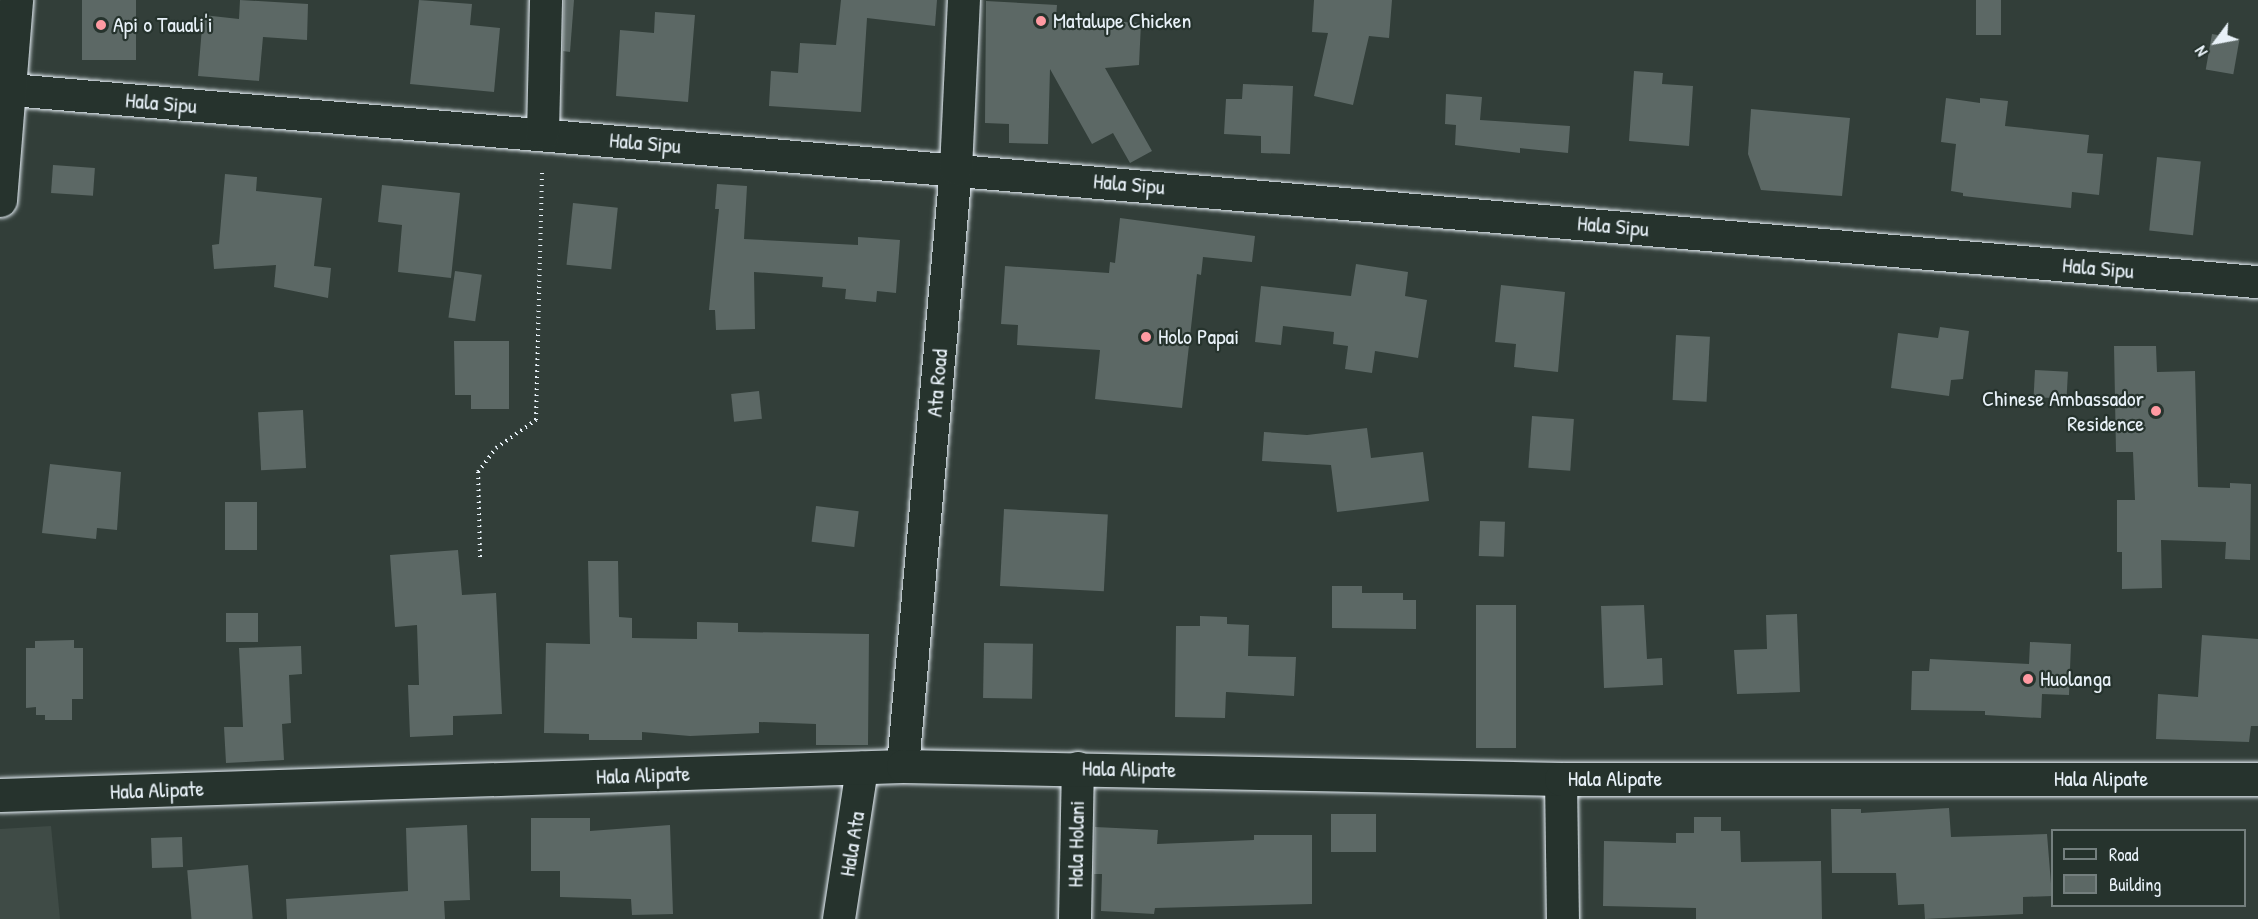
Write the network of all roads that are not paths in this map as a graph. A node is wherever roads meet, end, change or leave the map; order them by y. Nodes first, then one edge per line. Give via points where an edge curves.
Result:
1 (16, 0) edge
2 (546, 0) edge
3 (964, 0) edge
4 (4, 90) edge
5 (543, 134) junction
6 (956, 169) junction
7 (0, 200) edge
8 (2258, 282) edge
9 (903, 766) junction
10 (862, 768) junction
11 (1078, 768) junction
12 (1560, 779) junction
13 (2258, 779) edge
14 (0, 795) edge
15 (839, 919) edge
16 (1075, 919) edge
17 (1563, 919) edge

1 - 4 street
2 - 5 street
3 - 6 street, Ata Road
4 - 5 street, Hala Sipu
4 - 7 street
5 - 6 street, Hala Sipu
6 - 8 street, Hala Sipu
6 - 9 street, Ata Road
9 - 10 street, Hala Alipate
9 - 11 street, Hala Alipate
10 - 14 street, Hala Alipate
10 - 15 street, Hala Ata
11 - 12 street, Hala Alipate
11 - 16 street, Hala Holani
12 - 13 street, Hala Alipate
12 - 17 street

